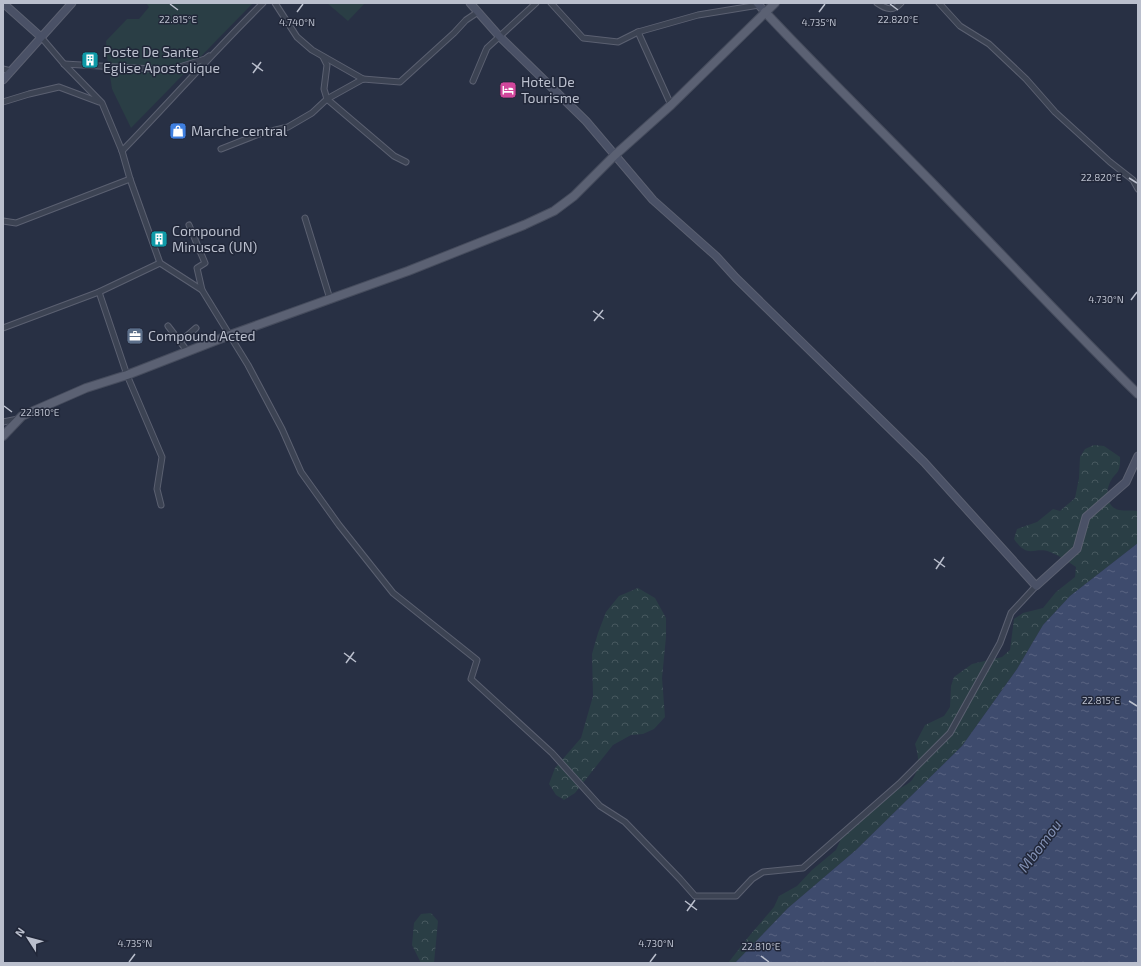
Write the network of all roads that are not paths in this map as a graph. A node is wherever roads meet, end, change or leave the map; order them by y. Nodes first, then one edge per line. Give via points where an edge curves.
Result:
1 (3, 3) edge
2 (72, 3) edge
3 (263, 3) edge
4 (275, 3) edge
5 (470, 3) edge
6 (536, 3) edge
7 (551, 3) edge
8 (775, 3) edge
9 (877, 3) edge
10 (901, 3) edge
11 (939, 3) edge
12 (758, 4) edge
13 (478, 12) junction
14 (765, 12) junction
15 (638, 32) junction
16 (42, 37) junction
17 (500, 37) junction
18 (486, 50) dead end
19 (214, 52) junction
20 (323, 57) junction
21 (64, 64) junction
22 (3, 69) edge
23 (11, 71) junction
24 (364, 79) junction
25 (3, 80) edge
26 (327, 99) junction
27 (3, 102) edge
28 (102, 103) junction
29 (671, 106) junction
30 (222, 149) dead end
31 (122, 151) junction
32 (615, 155) junction
33 (406, 162) dead end
34 (130, 179) junction
35 (1138, 189) edge
36 (305, 218) dead end
37 (3, 221) edge
38 (189, 225) dead end
39 (160, 263) junction
40 (202, 290) junction
41 (99, 292) junction
42 (330, 299) junction
43 (168, 326) dead end
44 (3, 328) edge
45 (196, 328) dead end
46 (230, 335) junction
47 (181, 341) junction
48 (188, 352) junction
49 (127, 375) junction
50 (1138, 394) edge
51 (18, 419) junction
52 (3, 422) edge
53 (3, 436) edge
54 (1138, 456) edge
55 (161, 505) dead end
56 (1036, 586) junction

1 - 16 street
2 - 16 street
3 - 19 street
4 - 20 street via 296,37
5 - 13 street
6 - 17 street
7 - 15 street via 583,38 618,42
8 - 14 main road
9 - 10 street via 886,9 896,8
11 - 35 street via 960,26 988,44 1026,79 1061,117 1133,180
12 - 14 street
12 - 15 street via 698,15
13 - 17 street
13 - 24 street via 466,20 400,82
14 - 29 main road
14 - 50 main road
15 - 29 street
16 - 21 street
16 - 23 street
17 - 18 street via 487,48 473,80
17 - 32 street via 586,122
19 - 21 street via 205,59 170,70
19 - 31 street
20 - 24 street
20 - 26 street via 327,65 324,89
21 - 28 street
22 - 23 street
23 - 25 street
24 - 26 street
26 - 30 street via 312,113 288,127 259,134
26 - 33 street via 394,156
27 - 28 street via 59,87
28 - 31 street
29 - 32 main road
31 - 34 street
32 - 42 main road via 574,196 554,211 467,248
32 - 56 street via 653,200 716,256 924,462
34 - 37 street via 16,223
34 - 39 street
36 - 42 street
38 - 40 street via 206,263 197,268
39 - 40 street
39 - 41 street
40 - 46 street
41 - 44 street
41 - 49 street
42 - 46 main road
43 - 47 street
45 - 47 street
46 - 48 main road
46 - 56 street via 282,429 301,472 393,593 477,660 472,678 552,753 600,806 625,822 695,896 736,896 752,879 763,872 803,868 899,784 950,733 1000,643 1011,613
47 - 48 street
48 - 49 main road
49 - 51 main road via 86,388
49 - 55 street via 162,457 157,489
51 - 52 street
51 - 53 main road
54 - 56 street via 1126,482 1086,517 1077,549

